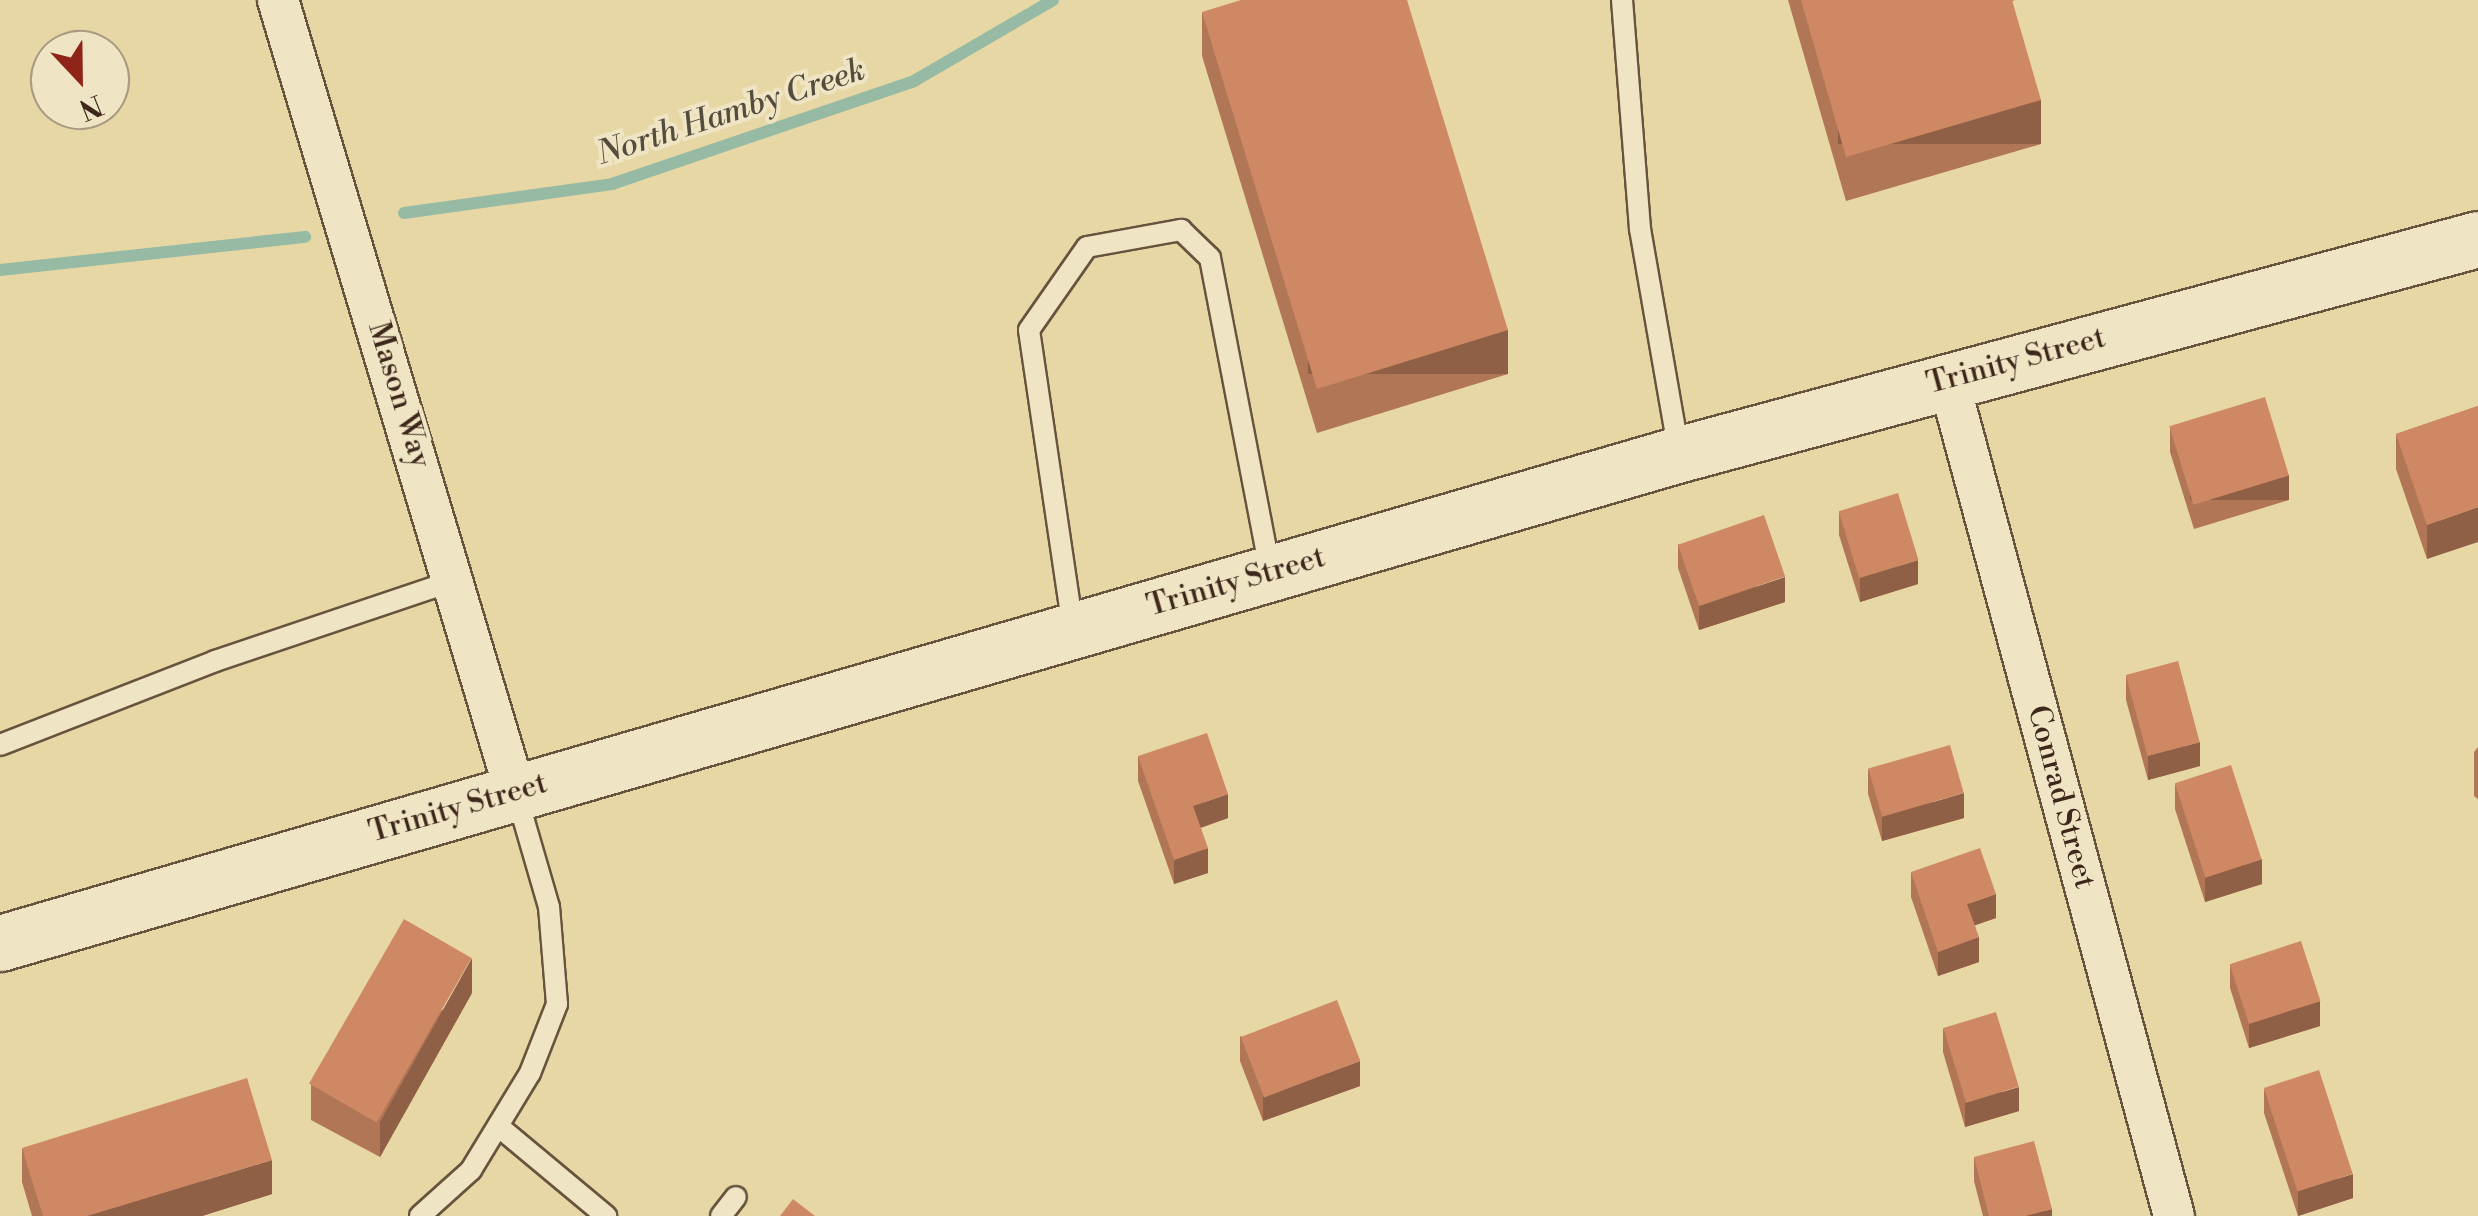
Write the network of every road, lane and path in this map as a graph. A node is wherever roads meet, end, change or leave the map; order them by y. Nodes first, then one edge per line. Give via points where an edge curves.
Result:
1 (278, 0) edge
2 (1622, 0) edge
3 (2478, 239) edge
4 (1948, 379) junction
5 (1680, 454) junction
6 (1270, 572) junction
7 (456, 580) junction
8 (1073, 630) junction
9 (0, 745) edge
10 (515, 791) junction
11 (0, 943) edge
12 (498, 1126) junction
13 (736, 1197) dead end
14 (420, 1216) edge
15 (606, 1216) edge
16 (721, 1216) edge
17 (2174, 1216) edge

1 - 7 street, Mason Way
2 - 5 lane via 1640,229
3 - 4 street, Trinity Street
4 - 5 street, Trinity Street
4 - 17 street, Conrad Street
5 - 6 street, Trinity Street
6 - 8 street, Trinity Street
6 - 8 lane via 1210,258 1182,230 1087,247 1028,330
7 - 9 lane via 215,661
7 - 10 street, Mason Way
8 - 10 street, Trinity Street
10 - 11 street, Trinity Street
10 - 12 lane via 549,907 557,1004 530,1074
12 - 14 lane via 470,1170
12 - 15 lane
13 - 16 lane

